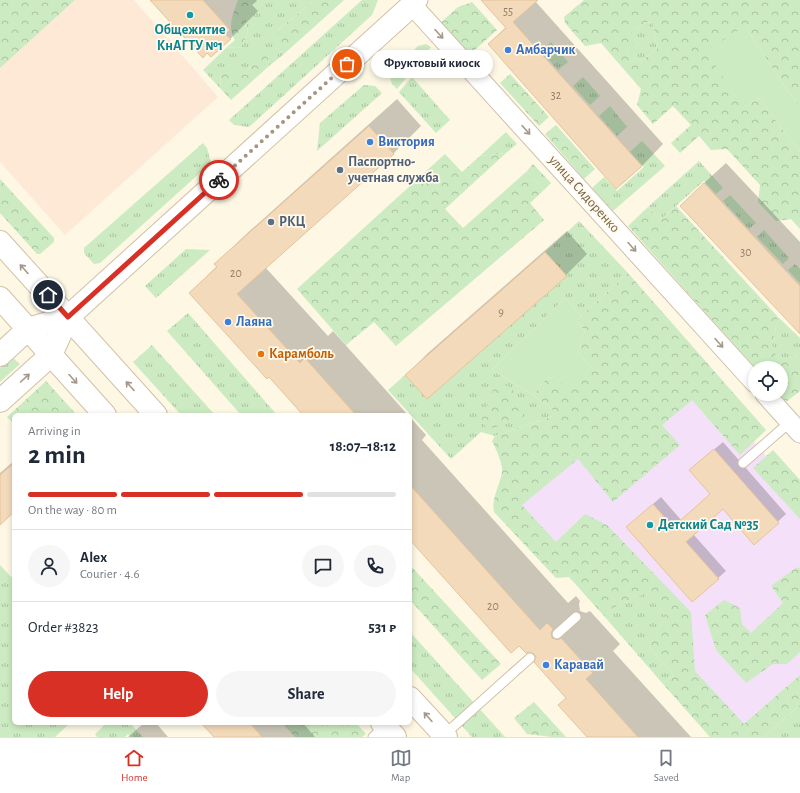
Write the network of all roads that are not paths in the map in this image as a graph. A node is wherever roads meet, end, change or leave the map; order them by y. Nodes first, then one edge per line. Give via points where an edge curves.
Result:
1 (413, 2) edge
2 (0, 242) edge
3 (0, 298) edge
4 (68, 317) junction
5 (28, 329) junction
6 (0, 355) edge
7 (51, 355) junction
8 (748, 375) edge
9 (0, 401) edge
10 (771, 401) edge
11 (103, 413) edge
12 (154, 413) edge
13 (795, 427) edge
14 (743, 463) dead end
15 (576, 617) dead end
16 (558, 634) dead end
17 (530, 658) dead end
18 (412, 702) edge
19 (443, 736) edge

1 - 4 street
1 -> 8 street, улица Сидоренко
4 -> 2 street
3 - 5 street
4 - 5 street
4 - 7 street
12 -> 4 street
5 - 6 street
5 - 7 street
9 -> 7 street
7 -> 11 street
10 - 13 street
13 - 14 lane
15 - 16 lane
17 - 19 lane
19 -> 18 street

